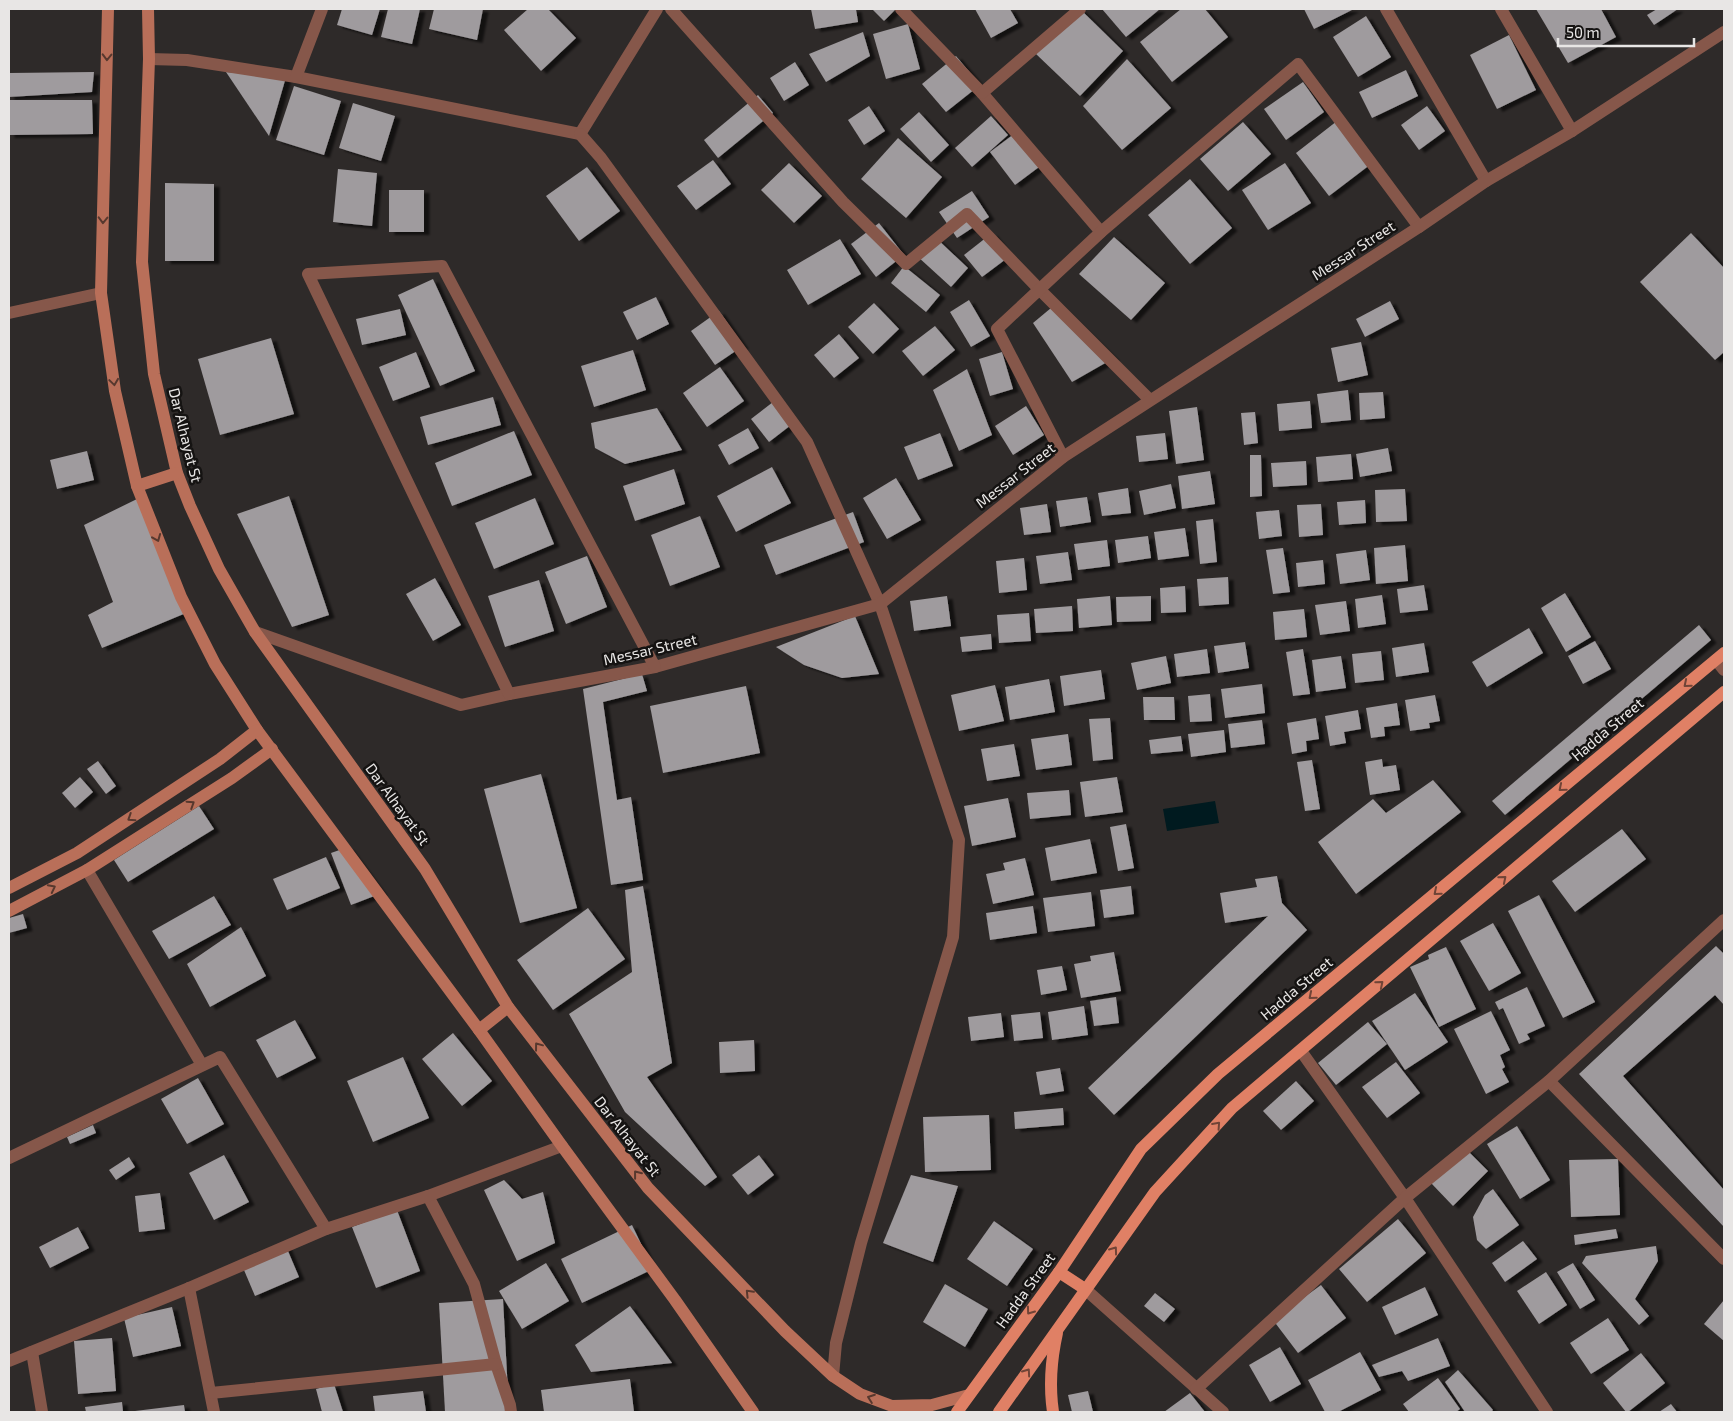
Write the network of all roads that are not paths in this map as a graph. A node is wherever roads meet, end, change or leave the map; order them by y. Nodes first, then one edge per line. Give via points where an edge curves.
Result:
1 (108, 9) edge
2 (148, 9) edge
3 (322, 9) edge
4 (656, 9) edge
5 (671, 9) edge
6 (901, 9) edge
7 (1080, 9) edge
8 (1386, 9) edge
9 (1501, 9) edge
10 (1724, 32) edge
11 (149, 59) junction
12 (296, 78) junction
13 (982, 93) junction
14 (1572, 131) junction
15 (580, 134) junction
16 (1486, 181) junction
17 (1419, 227) junction
18 (1101, 232) junction
19 (1039, 290) junction
20 (101, 293) junction
21 (9, 314) edge
22 (1150, 400) junction
23 (1063, 458) junction
24 (177, 473) junction
25 (137, 486) junction
26 (880, 604) junction
27 (254, 632) junction
28 (1722, 661) edge
29 (655, 666) junction
30 (1724, 692) edge
31 (509, 694) junction
32 (257, 730) junction
33 (272, 749) junction
34 (87, 870) junction
35 (9, 888) edge
36 (9, 911) edge
37 (1724, 920) edge
38 (508, 1007) junction
39 (479, 1030) junction
40 (1300, 1051) junction
41 (202, 1065) junction
42 (1549, 1080) junction
43 (562, 1146) junction
44 (9, 1158) edge
45 (428, 1196) junction
46 (1405, 1198) junction
47 (326, 1229) junction
48 (1724, 1259) edge
49 (1059, 1272) junction
50 (189, 1288) junction
51 (1085, 1289) junction
52 (1057, 1329) junction
53 (32, 1352) junction
54 (9, 1361) edge
55 (496, 1364) junction
56 (833, 1376) junction
57 (1196, 1389) junction
58 (211, 1393) junction
59 (969, 1395) junction
60 (1540, 1409) edge
61 (1002, 1411) edge
62 (42, 1412) edge
63 (214, 1412) edge
64 (511, 1412) edge
65 (753, 1412) edge
66 (958, 1412) edge
67 (1053, 1412) edge
68 (1223, 1412) edge

1 -> 20 main road
2 - 11 main road, Dar Alhayat St
3 - 12 street
4 - 15 street
5 - 19 street via 843,202 906,264 967,214
6 - 13 street
7 - 13 street
8 - 16 street
9 - 14 street
10 - 14 street, Messar Street
11 - 12 street via 187,60
11 - 24 main road, Dar Alhayat St via 142,262 154,374
12 - 15 street
13 - 18 street
14 - 16 street, Messar Street
15 - 26 street via 601,158 807,442
16 - 17 street, Messar Street
17 - 18 street via 1298,64
17 - 22 street, Messar Street
18 - 19 street
19 - 22 street
19 - 23 street via 997,329
20 - 21 street
20 -> 25 main road via 115,391
22 - 23 street, Messar Street
23 - 26 street, Messar Street
24 - 25 main road
24 - 27 main road, Dar Alhayat St via 219,570
25 -> 32 main road via 181,597 215,664
26 - 29 street, Messar Street
26 - 56 street via 959,840 953,937 861,1243 836,1343
27 - 31 street, Messar Street via 462,705
27 - 38 main road, Dar Alhayat St via 425,869
28 -> 49 main road, Hadda Street via 1218,1074 1141,1149
29 - 31 street, Messar Street
29 - 31 street via 442,266 308,274
40 -> 30 main road
32 - 33 main road
32 -> 35 main road via 220,759 77,853
34 -> 33 main road
33 - 39 main road
36 -> 34 main road
34 - 41 street
37 - 42 street
38 - 39 main road
56 -> 38 main road, Dar Alhayat St via 648,1188
39 - 43 main road
40 - 46 street
51 -> 40 main road via 1156,1192 1232,1108
41 - 44 street
41 - 47 street via 220,1057
42 - 46 street
42 - 48 street
43 - 45 street
43 - 65 main road
45 - 47 street
45 - 55 street via 474,1284
46 - 57 street
46 - 60 street
47 - 50 street
49 - 51 main road
49 -> 59 main road, Hadda Street
50 - 53 street
50 - 58 street
51 - 52 main road
51 - 57 street
61 -> 52 main road
52 - 67 main road via 1051,1363
53 - 54 street
53 - 62 street
55 - 58 street
55 - 64 street
59 -> 56 main road, Dar Alhayat St via 932,1405 892,1406 860,1394
57 - 68 street
58 - 63 street
59 - 66 main road, Hadda Street

